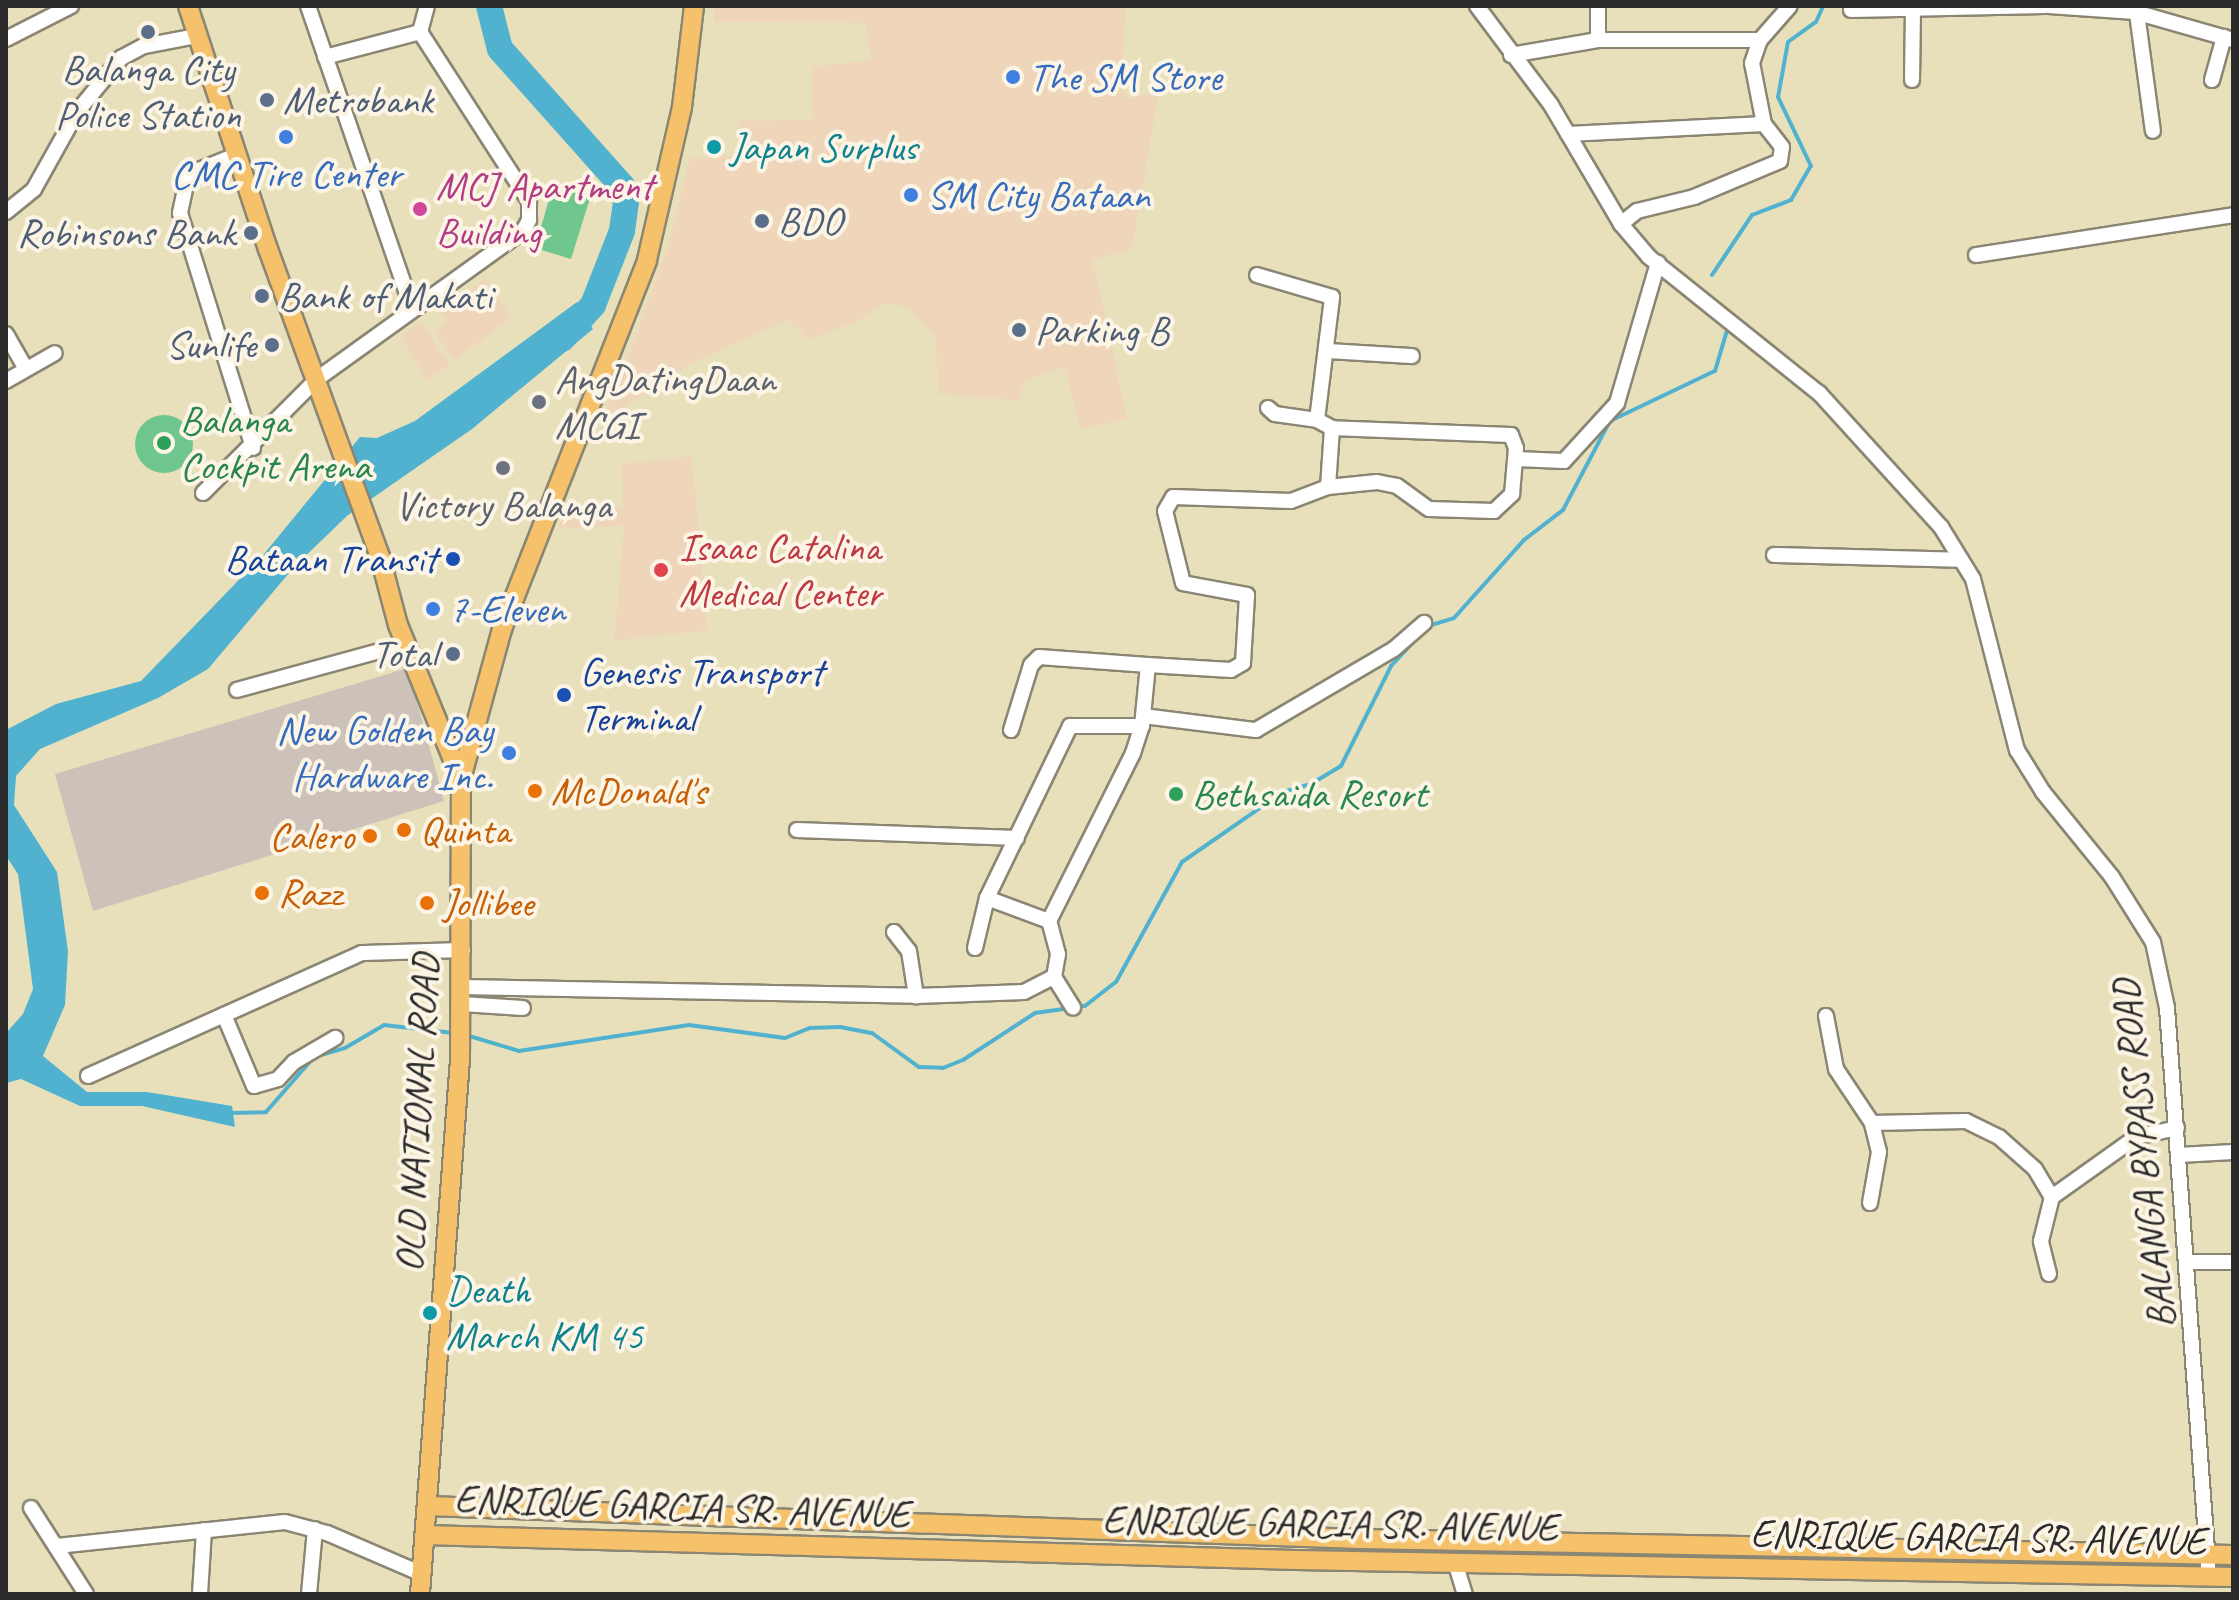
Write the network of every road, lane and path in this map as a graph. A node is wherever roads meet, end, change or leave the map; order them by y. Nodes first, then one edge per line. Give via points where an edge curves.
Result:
1 (70, 6) edge
2 (188, 6) edge
3 (308, 6) edge
4 (427, 6) edge
5 (694, 6) edge
6 (1477, 6) edge
7 (1598, 6) edge
8 (1790, 6) edge
9 (2047, 6) edge
10 (1990, 7) edge
11 (1913, 9) junction
12 (2136, 9) edge
13 (1851, 10) dead end
14 (420, 32) junction
15 (197, 36) junction
16 (2228, 38) edge
17 (6, 39) edge
18 (1598, 40) junction
19 (1760, 40) junction
20 (1511, 55) junction
21 (325, 57) junction
22 (1912, 80) dead end
23 (2212, 80) dead end
24 (1764, 124) junction
25 (2153, 131) dead end
26 (1568, 134) junction
27 (236, 155) junction
28 (6, 212) edge
29 (2233, 215) edge
30 (1621, 224) junction
31 (1976, 255) dead end
32 (1658, 263) junction
33 (1257, 275) dead end
34 (412, 308) junction
35 (6, 334) edge
36 (1327, 351) junction
37 (55, 353) dead end
38 (1412, 356) dead end
39 (26, 369) junction
40 (317, 379) junction
41 (6, 381) edge
42 (1268, 408) dead end
43 (1317, 420) junction
44 (1332, 428) junction
45 (253, 448) junction
46 (1516, 459) junction
47 (1328, 487) junction
48 (203, 493) dead end
49 (1774, 555) dead end
50 (1961, 560) junction
51 (1424, 623) dead end
52 (405, 644) junction
53 (1148, 665) junction
54 (237, 690) dead end
55 (1142, 721) junction
56 (1011, 730) dead end
57 (461, 779) junction
58 (797, 830) dead end
59 (1017, 838) junction
60 (987, 898) junction
61 (1049, 921) junction
62 (894, 932) dead end
63 (975, 948) dead end
64 (463, 950) junction
65 (1054, 977) junction
66 (916, 996) junction
67 (1073, 1007) dead end
68 (523, 1008) dead end
69 (462, 1013) junction
70 (224, 1015) junction
71 (1826, 1016) dead end
72 (335, 1038) dead end
73 (88, 1076) dead end
74 (1872, 1123) junction
75 (2177, 1128) junction
76 (2233, 1152) edge
77 (2179, 1155) junction
78 (2052, 1197) junction
79 (1870, 1203) dead end
80 (2187, 1262) junction
81 (2233, 1262) edge
82 (2049, 1274) dead end
83 (428, 1506) junction
84 (31, 1508) dead end
85 (315, 1529) junction
86 (204, 1530) junction
87 (425, 1535) junction
88 (1360, 1539) junction
89 (57, 1546) junction
90 (2208, 1554) junction
91 (2233, 1555) edge
92 (1361, 1560) junction
93 (1455, 1562) junction
94 (422, 1574) junction
95 (2209, 1577) junction
96 (2233, 1577) edge
97 (86, 1594) edge
98 (200, 1594) edge
99 (309, 1594) edge
100 (420, 1594) edge
101 (1465, 1594) edge

1 - 17 street
2 - 15 main road
3 - 21 street
4 - 14 street
5 - 57 main road via 682,107 647,260 502,629
6 - 20 street, BALANGA BYPASS ROAD
7 - 18 street
8 - 19 street
9 - 10 street
9 - 12 street
10 - 11 street
11 - 13 street
11 - 22 street
12 - 16 street
12 - 25 street
14 - 21 street
14 - 34 street via 529,201 529,220 523,231
15 - 27 main road
15 - 28 street via 144,46 121,58 77,112 34,189
16 - 23 street
18 - 19 street
18 - 20 street
19 - 24 street via 1753,75
20 - 26 street, BALANGA BYPASS ROAD
21 - 34 street
24 - 26 street
24 - 30 street via 1782,147 1780,161 1694,197 1637,211
26 - 30 street, BALANGA BYPASS ROAD
27 - 40 main road
27 - 45 street via 187,180 180,213
29 - 31 street
30 - 32 street, BALANGA BYPASS ROAD
32 - 46 street via 1617,403 1564,461
32 - 50 street, BALANGA BYPASS ROAD via 1819,393 1941,527
33 - 36 street via 1332,297
34 - 40 street
35 - 39 street
36 - 38 street
36 - 43 street
37 - 39 street
39 - 41 street
40 - 45 street
40 - 52 main road
42 - 43 street via 1275,414
43 - 44 street
44 - 46 street via 1504,434 1515,439
44 - 47 street
45 - 48 street
46 - 47 street via 1512,494 1494,511 1429,509 1397,486 1377,482
47 - 53 street via 1291,501 1173,497 1165,511 1183,583 1247,595 1243,663 1231,670
49 - 50 street
50 - 75 street, BALANGA BYPASS ROAD via 1976,592 2017,750 2043,792 2112,877 2153,942 2167,1008
51 - 55 street via 1394,649 1256,730
52 - 54 street
52 - 57 main road
53 - 55 street
53 - 56 street via 1039,657 1031,665
55 - 59 street via 1070,726
55 - 61 street
57 - 64 main road, OLD NATIONAL ROAD via 457,850
58 - 59 street
59 - 60 street
60 - 61 street
60 - 63 street
61 - 65 street via 1058,954
62 - 66 street via 909,951
64 - 69 main road, OLD NATIONAL ROAD
64 - 70 street via 362,953
65 - 66 street via 1024,992
65 - 67 street
66 - 69 street
68 - 69 street
69 - 83 main road, OLD NATIONAL ROAD
70 - 72 street via 254,1086 278,1079 294,1062
70 - 73 street
71 - 74 street via 1836,1069
74 - 78 street via 1966,1121 2008,1145 2035,1169
74 - 79 street via 1879,1152
75 - 77 street, BALANGA BYPASS ROAD
75 - 78 street via 2136,1137
76 - 77 street
77 - 80 street, BALANGA BYPASS ROAD
78 - 82 street via 2041,1241
80 - 81 street
80 - 90 street, BALANGA BYPASS ROAD
83 - 87 main road, OLD NATIONAL ROAD
83 - 88 main road, ENRIQUE GARCIA SR. AVENUE
84 - 89 street
85 - 86 street via 269,1521
85 - 94 street
85 - 99 street
86 - 89 street
86 - 98 street
87 - 92 main road, ENRIQUE GARCIA SR. AVENUE
87 - 94 main road, OLD NATIONAL ROAD
88 - 90 main road, ENRIQUE GARCIA SR. AVENUE
88 - 92 main road
89 - 97 street
90 - 91 main road, ENRIQUE GARCIA SR. AVENUE
90 - 95 street, BALANGA BYPASS ROAD
92 - 93 main road, ENRIQUE GARCIA SR. AVENUE
93 - 95 main road, ENRIQUE GARCIA SR. AVENUE
93 - 101 street
94 - 100 main road, OLD NATIONAL ROAD
95 - 96 main road, ENRIQUE GARCIA SR. AVENUE

